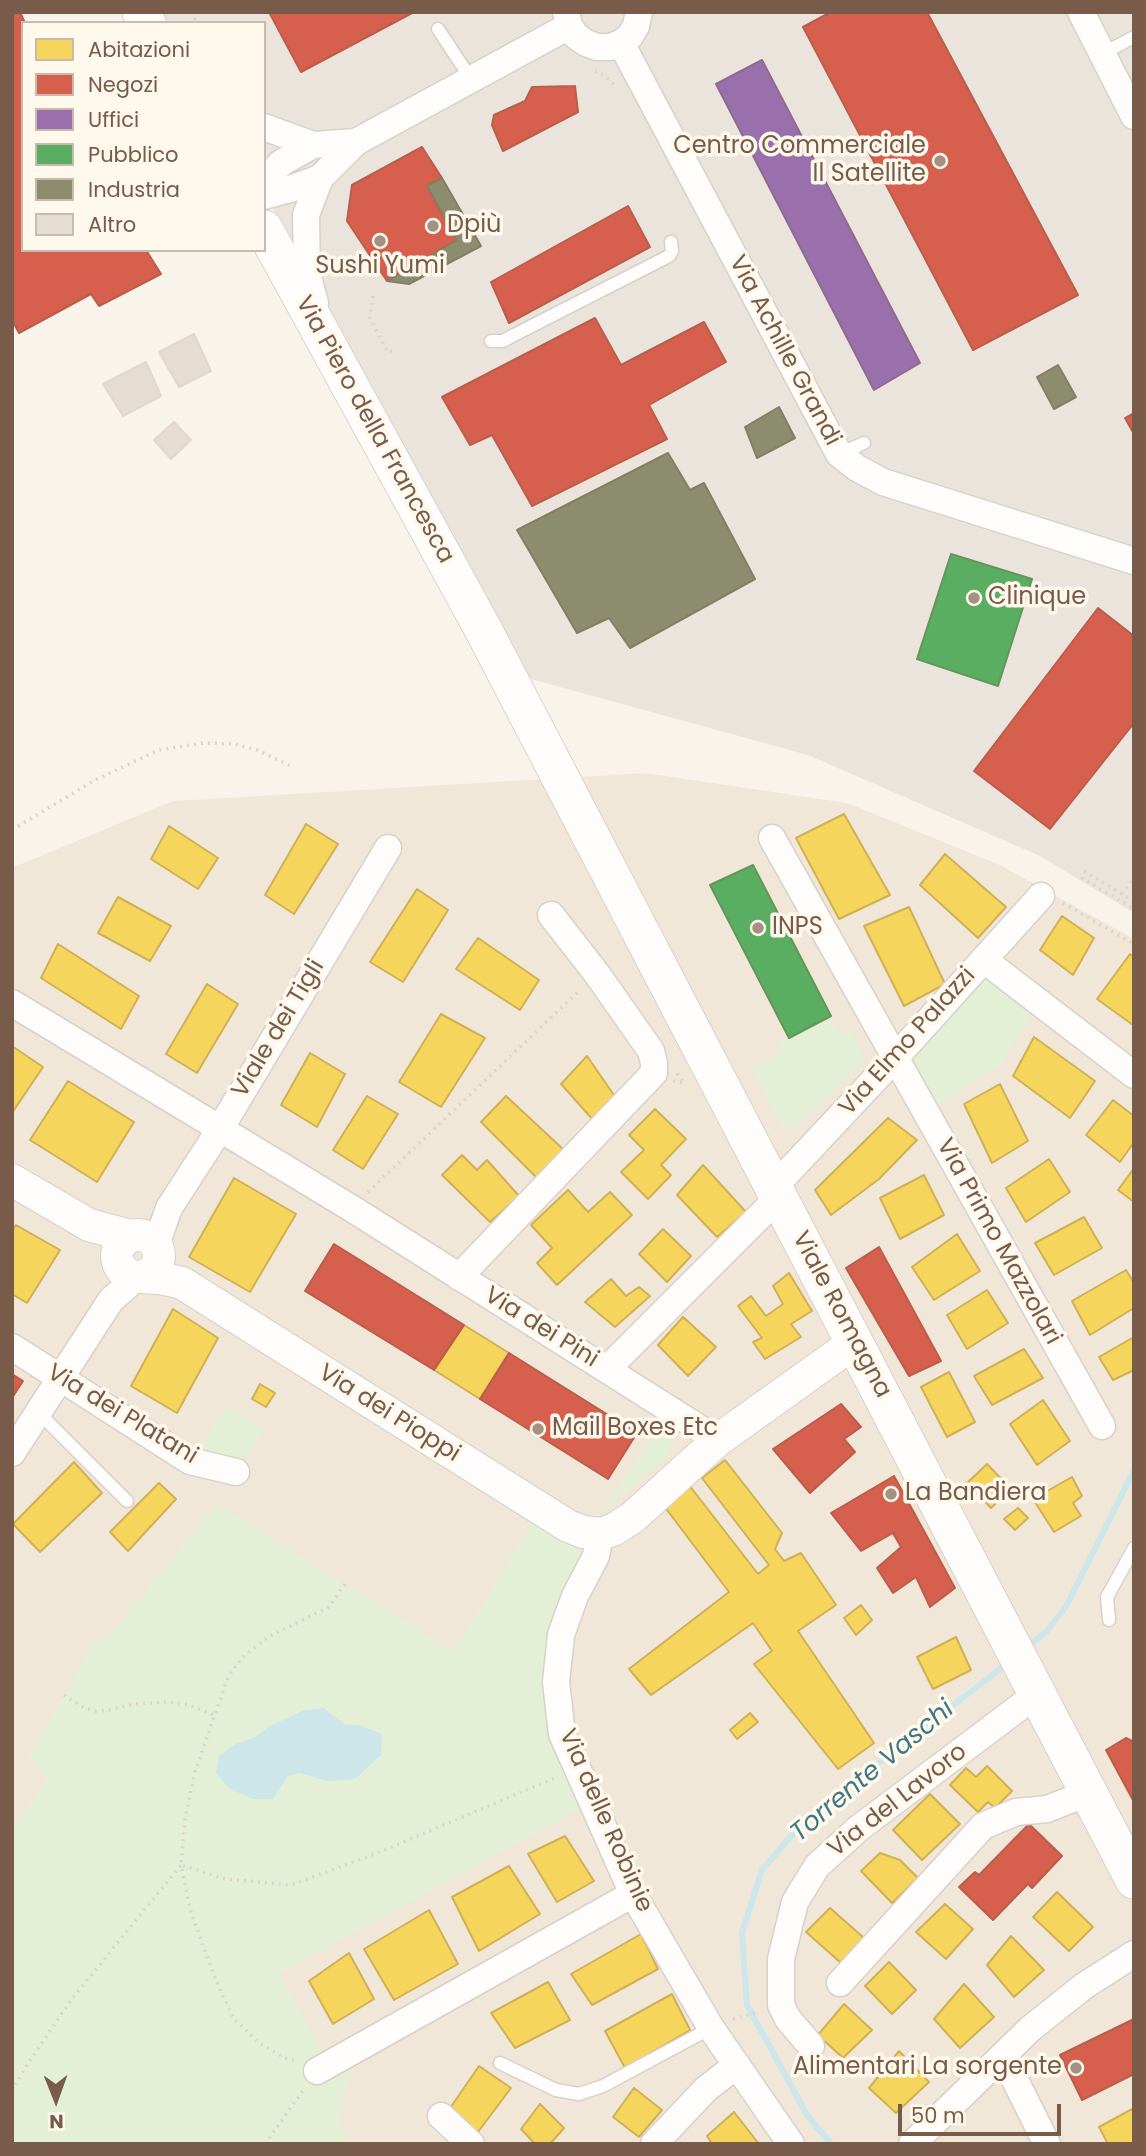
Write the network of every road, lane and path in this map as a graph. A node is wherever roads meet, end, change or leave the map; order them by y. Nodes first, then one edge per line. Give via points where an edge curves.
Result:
1 (639, 12) edge
2 (1081, 12) edge
3 (567, 19) edge
4 (438, 29) dead end
5 (1134, 37) edge
6 (621, 43) junction
7 (1102, 54) junction
8 (471, 79) junction
9 (1134, 116) edge
10 (266, 128) edge
11 (356, 142) junction
12 (313, 145) junction
13 (320, 178) junction
14 (266, 180) edge
15 (266, 195) edge
16 (266, 233) edge
17 (671, 242) dead end
18 (373, 296) dead end
19 (325, 341) junction
20 (491, 341) dead end
21 (392, 351) dead end
22 (864, 443) dead end
23 (839, 454) junction
24 (1134, 561) edge
25 (546, 752) joint
26 (293, 767) dead end
27 (12, 830) edge
28 (772, 838) dead end
29 (387, 848) dead end
30 (1134, 878) edge
31 (1122, 894) junction
32 (1041, 896) joint
33 (1134, 901) edge
34 (1134, 909) edge
35 (551, 915) dead end
36 (1134, 944) edge
37 (984, 960) junction
38 (597, 974) junction
39 (12, 1003) edge
40 (895, 1058) junction
41 (1134, 1075) edge
42 (220, 1129) junction
43 (12, 1180) edge
44 (777, 1192) junction
45 (351, 1209) junction
46 (137, 1255) junction
47 (459, 1277) junction
48 (855, 1342) junction
49 (12, 1348) edge
50 (607, 1369) junction
51 (60, 1378) junction
52 (38, 1412) junction
53 (1102, 1426) dead end
54 (718, 1440) junction
55 (12, 1453) edge
56 (236, 1472) dead end
57 (127, 1501) dead end
58 (600, 1534) junction
59 (1134, 1548) edge
60 (345, 1584) dead end
61 (1109, 1620) dead end
62 (1037, 1694) junction
63 (64, 1695) dead end
64 (214, 1715) junction
65 (578, 1768) junction
66 (1071, 1805) junction
67 (181, 1865) junction
68 (1129, 1879) edge
69 (633, 1894) junction
70 (1134, 1954) edge
71 (840, 1983) dead end
72 (768, 2009) dead end
73 (721, 2024) junction
74 (811, 2046) dead end
75 (1003, 2056) junction
76 (500, 2063) dead end
77 (737, 2065) junction
78 (317, 2071) junction
79 (12, 2091) edge
80 (441, 2116) dead end
81 (265, 2144) edge
82 (471, 2144) edge
83 (654, 2144) edge
84 (791, 2144) edge
85 (912, 2144) edge
86 (1047, 2144) edge

1 - 6 street via 636,26
2 - 7 street
3 - 6 street via 586,43 597,47
3 - 8 street
4 - 8 lane
5 - 7 lane
6 - 23 street, Via Achille Grandi
7 - 9 street
8 - 11 street
10 - 12 street
11 - 12 street
11 - 13 street
12 - 14 street via 281,163
13 - 15 street
13 - 19 street via 306,215 307,273
16 - 19 main road, Via Piero della Francesca
17 - 20 lane via 669,256 503,341
18 - 21 path via 370,318 388,352
19 - 25 main road, Via Piero della Francesca
22 - 23 lane
23 - 24 street, Via Achille Grandi via 883,482
25 - 44 main road, Viale Romagna
26 - 27 path via 235,744 203,743 159,750 95,780
28 - 40 street, Via Primo Mazzolari
29 - 42 street, Viale dei Tigli
30 - 31 path
31 - 33 path
31 - 34 path via 1085,872 1082,878
32 - 36 path via 1043,893
32 - 37 street, Via Elmo Palazzi
35 - 38 street
37 - 40 street, Via Elmo Palazzi
37 - 41 street
38 - 45 path
38 - 47 street via 650,1051 653,1073
39 - 42 street
40 - 44 street, Via Elmo Palazzi
40 - 53 street, Via Primo Mazzolari
42 - 45 street, Via dei Pini
42 - 46 street, Viale dei Tigli
43 - 46 street via 89,1225 106,1243
44 - 48 main road, Viale Romagna
44 - 50 street, Via Elmo Palazzi
45 - 47 street, Via dei Pini
46 - 51 street, Viale dei Tigli
46 - 58 street, Via dei Pioppi via 160,1278 182,1283 297,1347 572,1519 583,1532
47 - 50 street, Via dei Pini
48 - 54 street
48 - 62 main road, Viale Romagna
49 - 51 street, Via dei Platani
50 - 54 street, Via dei Pini
51 - 52 street, Viale dei Tigli
51 - 56 street, Via dei Platani via 190,1461
52 - 55 street, Viale dei Tigli
52 - 57 lane
54 - 58 street via 632,1518
58 - 65 street, Via delle Robinie via 596,1556 561,1635 556,1682 562,1734
59 - 61 lane via 1107,1597
60 - 64 path via 329,1607 268,1637 242,1658 228,1677
62 - 66 main road, Viale Romagna
62 - 74 street, Via del Lavoro via 859,1828 817,1866 795,1902 781,1959 781,2005
63 - 64 path via 96,1711 168,1702
64 - 67 path via 195,1772
65 - 67 path via 291,1885 225,1879
65 - 69 street, Via delle Robinie
66 - 68 main road, Viale Romagna
66 - 71 street via 1016,1812 984,1826
67 - 78 path via 190,1909 234,2019 258,2043 289,2060 306,2061
67 - 79 path via 71,2000
69 - 73 street, Via delle Robinie
69 - 78 street
70 - 75 street via 1084,1986
72 - 73 path
73 - 76 lane via 579,2094 556,2090
73 - 77 street, Via delle Robinie
75 - 85 street
75 - 86 street
77 - 83 street via 706,2088
77 - 84 street, Via delle Robinie
78 - 81 path
80 - 82 street

